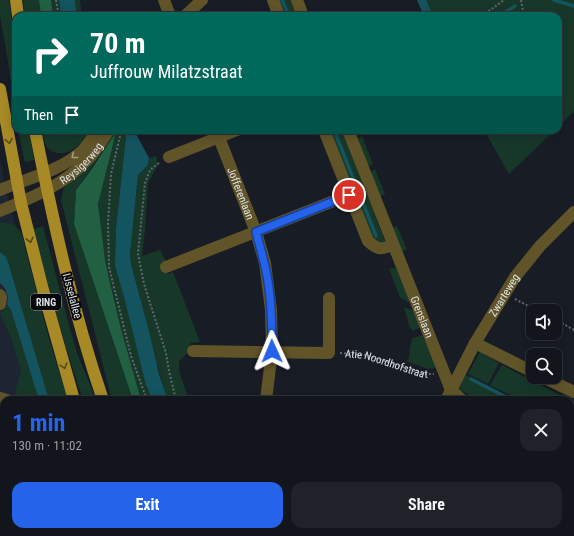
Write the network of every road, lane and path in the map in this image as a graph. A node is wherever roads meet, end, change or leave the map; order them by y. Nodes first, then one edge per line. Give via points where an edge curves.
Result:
1 (16, 0) edge
2 (56, 0) edge
3 (164, 0) edge
4 (202, 0) edge
5 (273, 0) edge
6 (297, 0) edge
7 (503, 0) edge
8 (521, 0) edge
9 (18, 12) edge
10 (58, 12) edge
11 (168, 12) edge
12 (188, 12) edge
13 (278, 12) edge
14 (302, 12) edge
15 (487, 12) edge
16 (523, 12) edge
17 (0, 89) edge
18 (37, 134) edge
19 (95, 134) edge
20 (105, 134) edge
21 (120, 134) edge
22 (218, 134) edge
23 (326, 134) edge
24 (350, 134) edge
25 (169, 157) joint
26 (44, 173) junction
27 (17, 183) junction
28 (0, 190) edge
29 (48, 190) junction
30 (349, 195) junction
31 (21, 203) junction
32 (0, 211) edge
33 (574, 212) edge
34 (256, 232) junction
35 (393, 245) junction
36 (166, 267) dead end
37 (505, 294) junction
38 (0, 295) edge
39 (329, 298) dead end
40 (0, 304) edge
41 (526, 305) edge
42 (562, 324) edge
43 (574, 330) edge
44 (475, 343) junction
45 (193, 351) dead end
46 (272, 351) junction
47 (328, 353) junction
48 (526, 368) edge
49 (443, 370) junction
50 (557, 384) edge
51 (574, 392) edge
52 (449, 395) edge
53 (73, 396) edge
54 (102, 396) edge
55 (146, 396) edge
56 (175, 396) edge
57 (266, 396) edge

1 - 9 main road
2 - 10 path
3 - 11 street
4 - 12 street
5 - 13 street
6 - 14 street
7 - 15 path
8 - 16 path
17 -> 27 main road, RING
18 - 26 main road, IJsselallee / RING
19 -> 26 street, Reysigerweg via 71,159
20 - 29 street, Reysigerweg via 88,159
21 - 55 path via 111,174 109,267 131,356
22 - 25 street
22 - 34 street, Jofferenlaan
23 - 30 street
24 - 35 street, Grenslaan
25 - 56 path via 150,170 146,178 138,254 144,284 166,353
26 - 27 street
26 - 29 main road, IJsselallee / RING
27 - 28 street
27 - 31 main road, RING
29 - 31 street
29 - 54 main road, IJsselallee / RING via 74,302
30 - 34 street
30 - 35 street via 368,241 376,248
31 - 32 street
31 -> 53 main road, RING via 44,297
33 - 37 street, Zwarteweg via 532,255
34 - 36 street
34 - 46 street, Jofferenlaan via 265,263 272,310
35 - 49 street, Grenslaan
37 - 41 path
37 - 44 street, Zwarteweg
38 - 40 street
39 - 47 street, Atie Noordhofstraat
42 - 43 path
44 - 48 street
44 - 52 street, Zwarteweg
45 - 46 street, Atie Noordhofstraat
46 - 47 street, Atie Noordhofstraat
46 - 57 street, Jofferenlaan
47 - 49 path, Atie Noordhofstraat via 366,355 424,374 431,375
49 - 52 street, Grenslaan
50 - 51 street

